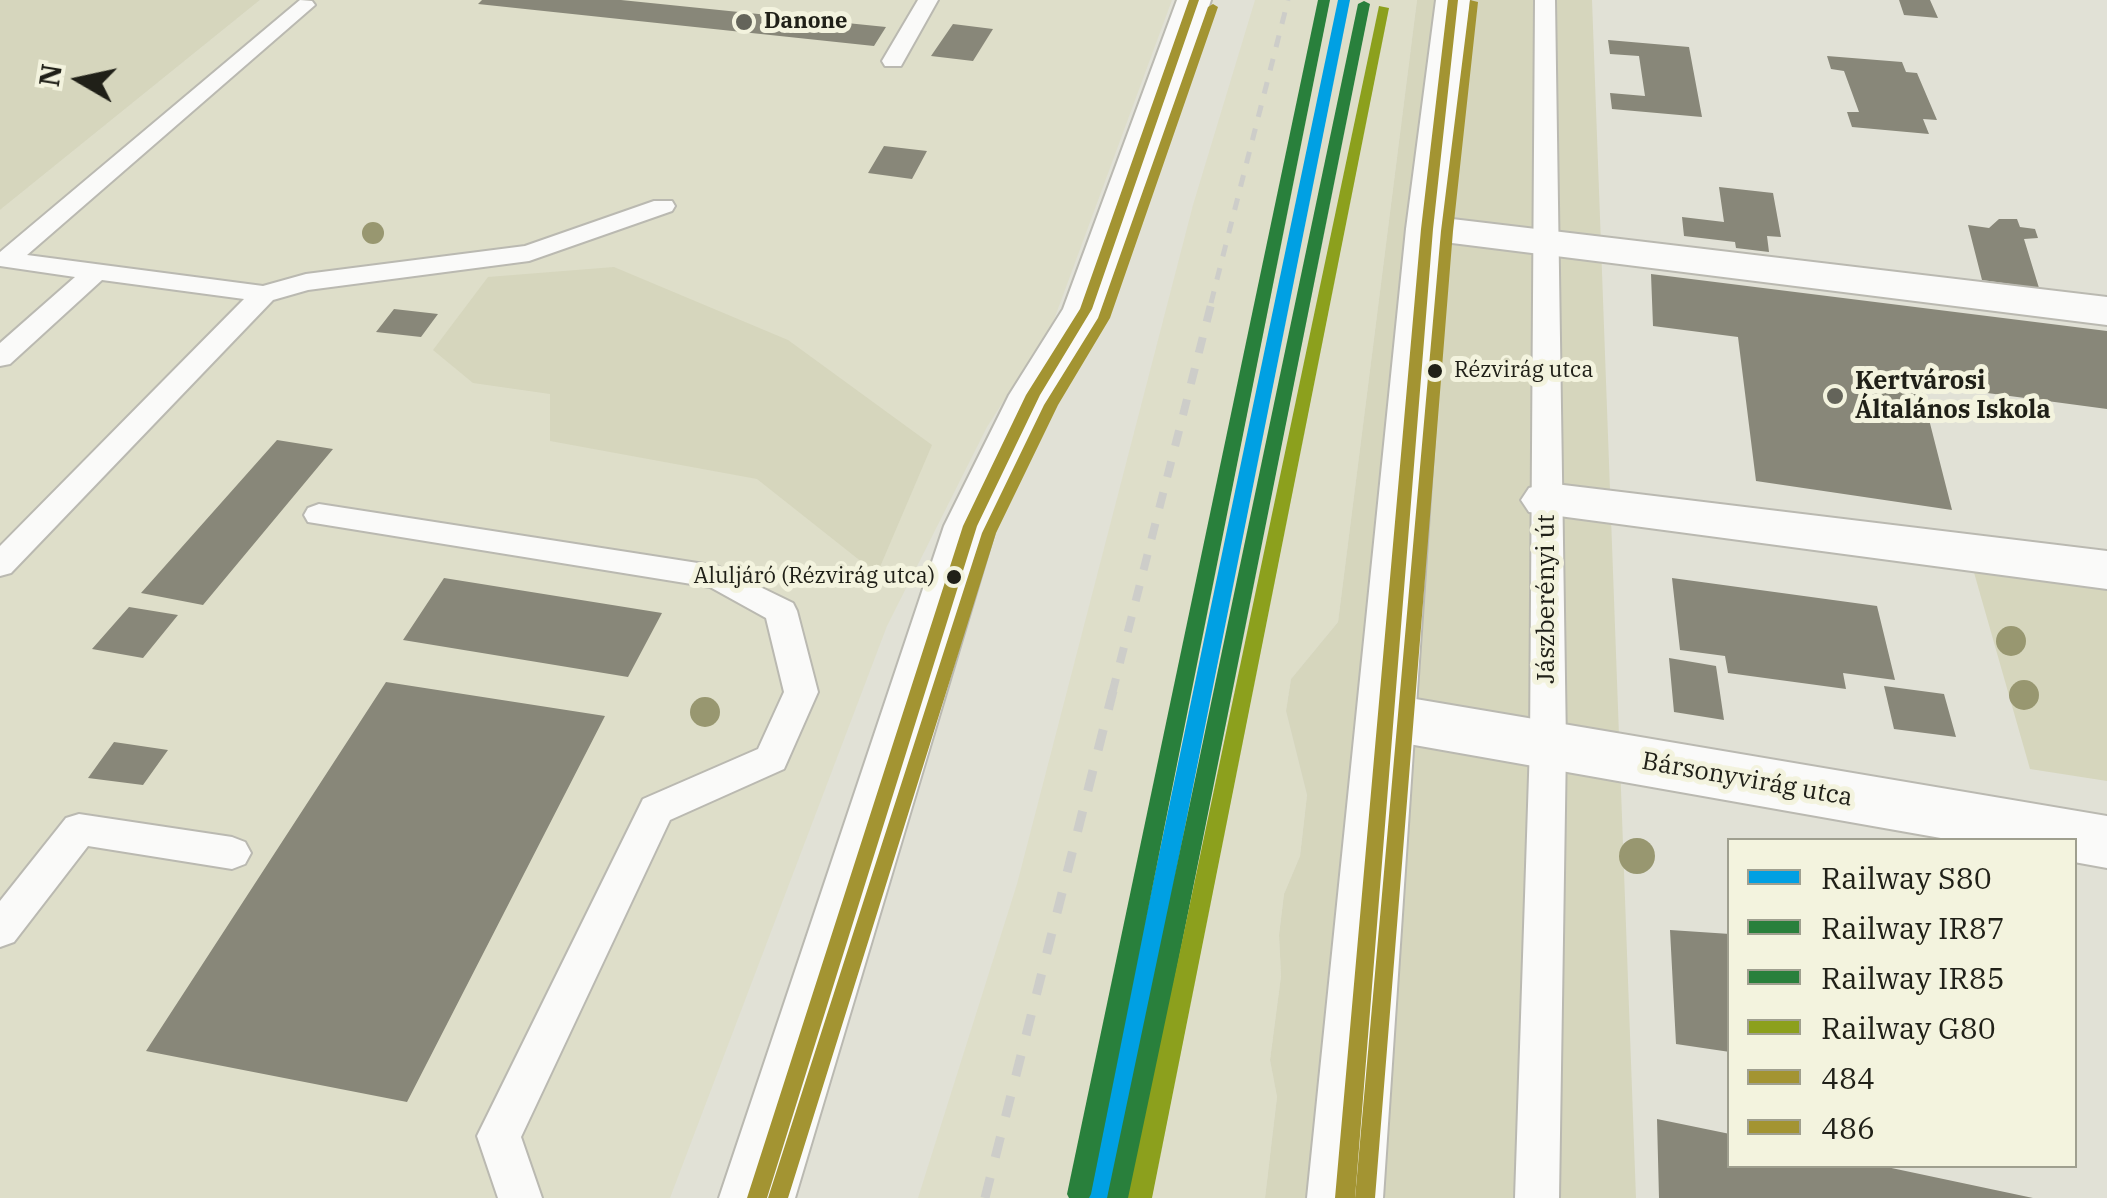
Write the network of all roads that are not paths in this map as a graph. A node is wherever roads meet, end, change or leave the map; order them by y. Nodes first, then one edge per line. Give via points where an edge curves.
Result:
1 (928, 0) edge
2 (1194, 0) edge
3 (1453, 0) edge
4 (1544, 0) edge
5 (306, 5) dead end
6 (893, 61) dead end
7 (663, 206) dead end
8 (1428, 228) junction
9 (1544, 242) junction
10 (96, 272) junction
11 (264, 294) junction
12 (2107, 310) edge
13 (0, 358) edge
14 (1547, 500) junction
15 (320, 515) dead end
16 (0, 565) edge
17 (2107, 570) edge
18 (1386, 717) junction
19 (1548, 745) junction
20 (2107, 842) edge
21 (232, 854) dead end
22 (0, 930) edge
23 (520, 1198) edge
24 (756, 1198) edge
25 (1345, 1198) edge
26 (1537, 1198) edge

1 - 6 lane
2 - 24 main road via 1086,309 1032,395 970,526
3 - 8 main road
4 - 9 lane, Jászberényi út
5 - 10 lane via 6,260
7 - 11 lane via 529,253 306,282
8 - 9 main road
8 - 18 main road
9 - 12 main road
9 - 14 lane, Jászberényi út
10 - 11 lane
10 - 13 lane
11 - 16 lane
14 - 17 main road
14 - 19 lane, Jászberényi út
15 - 23 lane via 717,577 781,611 801,692 771,759 656,810 500,1136
18 - 19 main road, Bársonyvirág utca
18 - 25 main road
19 - 20 main road, Bársonyvirág utca
19 - 26 lane, Jászberényi út
21 - 22 lane via 80,829

